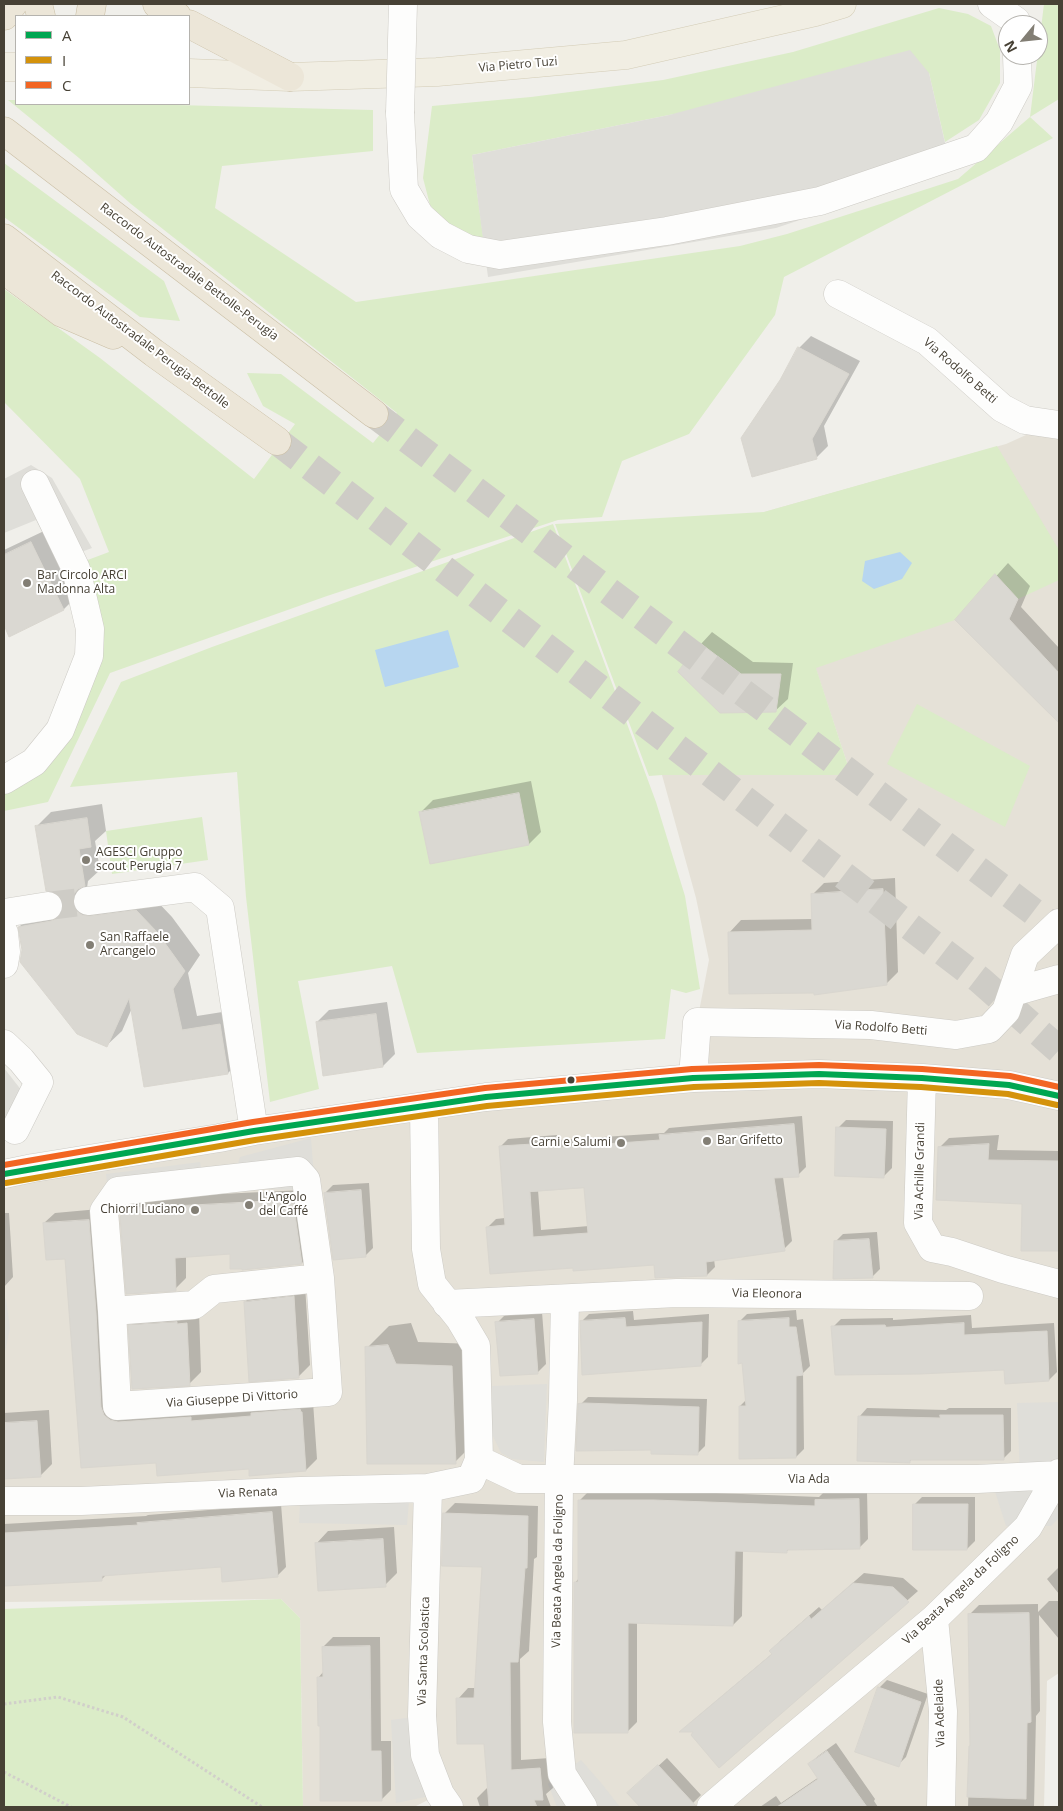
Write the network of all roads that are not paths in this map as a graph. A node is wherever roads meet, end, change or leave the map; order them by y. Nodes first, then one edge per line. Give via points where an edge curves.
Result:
1 (14, 4) edge
2 (157, 4) edge
3 (403, 4) edge
4 (842, 4) edge
5 (992, 4) edge
6 (175, 15) edge
7 (1014, 15) edge
8 (4, 16) edge
9 (190, 25) edge
10 (1017, 65) edge
11 (190, 73) edge
12 (290, 77) junction
13 (4, 131) edge
14 (4, 238) edge
15 (4, 270) edge
16 (838, 294) dead end
17 (154, 353) junction
18 (374, 414) tunnel mouth
19 (1059, 425) edge
20 (277, 442) tunnel mouth
21 (35, 484) dead end
22 (4, 780) edge
23 (88, 901) tunnel mouth
24 (48, 906) tunnel mouth
25 (4, 913) edge
26 (1059, 923) edge
27 (4, 933) edge
28 (4, 964) edge
29 (1059, 979) edge
30 (1013, 992) junction
31 (4, 1044) edge
32 (692, 1078) junction
33 (922, 1078) junction
34 (1059, 1096) edge
35 (424, 1107) junction
36 (9, 1125) edge
37 (254, 1131) junction
38 (219, 1138) junction
39 (33, 1168) junction
40 (4, 1174) edge
41 (220, 1180) junction
42 (320, 1278) junction
43 (1059, 1284) edge
44 (969, 1296) dead end
45 (565, 1299) junction
46 (447, 1304) junction
47 (112, 1310) junction
48 (479, 1460) junction
49 (1059, 1474) edge
50 (559, 1479) junction
51 (428, 1488) junction
52 (4, 1502) edge
53 (1052, 1505) edge
54 (934, 1619) junction
55 (449, 1807) edge
56 (583, 1807) edge
57 (711, 1807) edge
58 (941, 1807) edge

1 - 8 highway
2 - 6 highway
3 - 10 street, bridge via 400,113 404,189 420,216 441,235 468,249 500,256 667,231 820,201 976,148 999,122 1018,86
4 - 12 main road, Via Pietro Tuzi via 626,55 437,72
5 - 7 street
9 - 12 highway
11 - 12 main road, Via Pietro Tuzi
13 - 18 highway, Raccordo Autostradale Bettolle-Perugia
14 - 17 highway, Raccordo Autostradale Perugia-Bettolle
15 - 17 highway via 62,312
16 - 19 street, Via Rodolfo Betti via 927,341 1002,408 1026,420
17 - 20 highway, Raccordo Autostradale Perugia-Bettolle
21 - 22 street via 76,569 90,629 89,656 60,730 34,762
23 - 37 street via 195,887 220,908
24 - 25 street
26 - 30 street, Via Rodolfo Betti via 1025,955
27 - 28 street
29 - 30 street
30 - 32 street, Via Rodolfo Betti via 1006,1011 989,1029 956,1035 871,1025 697,1022
31 - 36 street via 39,1082
32 - 33 street via 819,1074
32 - 35 street via 486,1097
33 - 34 street via 1008,1085
33 - 43 street, Via Achille Grandi via 918,1223 932,1248
35 - 37 street
35 - 46 street via 426,1249 432,1284
36 - 39 street
37 - 38 street
38 - 39 street
38 - 41 street
39 - 40 street
41 - 42 street, Via Giuseppe Di Vittorio via 298,1171 306,1180
41 - 47 street, Via Giuseppe Di Vittorio via 118,1191 104,1211
42 - 47 street via 214,1289 194,1305
42 - 47 street, Via Giuseppe Di Vittorio via 328,1392 118,1406
44 - 45 street, Via Eleonora via 677,1293
45 - 46 street, Via Eleonora
45 - 50 street
46 - 48 street via 476,1346 485,1418
48 - 50 street, Via Beata Angela da Foligno via 519,1479
48 - 51 street, Via Renata via 471,1479
49 - 50 street, Via Ada via 977,1479
49 - 53 street, Via Beata Angela da Foligno
50 - 56 street, Via Beata Angela da Foligno via 557,1722 562,1774
51 - 52 street, Via Renata
51 - 55 street, Via Santa Scolastica via 422,1716 425,1755 440,1794
53 - 54 street, Via Beata Angela da Foligno
54 - 57 street, Via Beata Angela da Foligno
54 - 58 street, Via Adelaide via 943,1711

